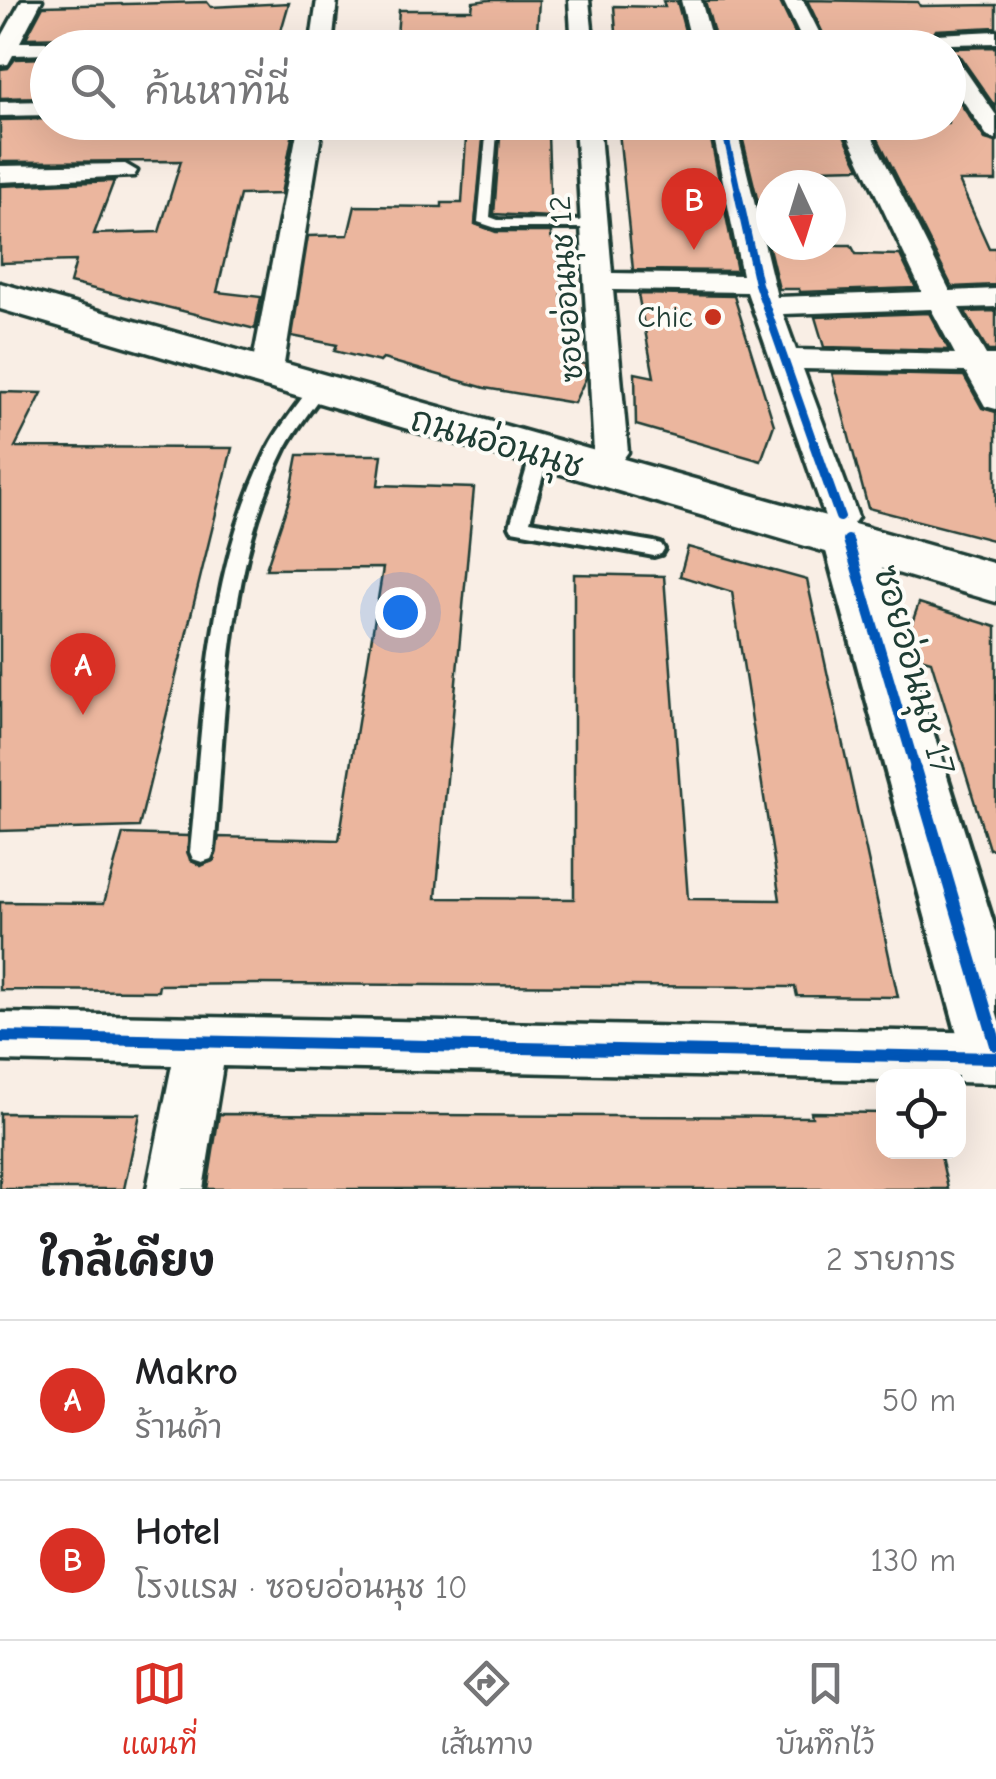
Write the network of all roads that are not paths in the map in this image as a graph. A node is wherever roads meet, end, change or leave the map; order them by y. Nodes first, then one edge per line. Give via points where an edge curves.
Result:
1 (32, 0) edge
2 (327, 0) edge
3 (579, 0) edge
4 (692, 0) edge
5 (793, 0) edge
6 (323, 30) edge
7 (582, 30) edge
8 (700, 30) edge
9 (807, 30) edge
10 (996, 37) edge
11 (966, 38) edge
12 (30, 50) edge
13 (3, 54) edge
14 (966, 80) edge
15 (984, 97) edge
16 (30, 108) edge
17 (0, 109) edge
18 (996, 132) edge
19 (308, 140) edge
20 (490, 140) edge
21 (588, 140) edge
22 (727, 140) edge
23 (862, 140) edge
24 (125, 171) dead end
25 (0, 174) edge
26 (593, 225) junction
27 (0, 278) edge
28 (596, 281) junction
29 (763, 295) junction
30 (0, 296) edge
31 (996, 298) edge
32 (940, 300) junction
33 (786, 359) junction
34 (987, 364) edge
35 (268, 365) junction
36 (317, 390) junction
37 (996, 398) edge
38 (540, 454) junction
39 (611, 463) junction
40 (844, 529) junction
41 (654, 549) dead end
42 (996, 561) edge
43 (996, 583) edge
44 (202, 852) dead end
45 (983, 956) edge
46 (0, 1037) edge
47 (202, 1041) junction
48 (996, 1045) edge
49 (996, 1058) edge
50 (176, 1189) edge

1 - 13 street
2 - 6 street
3 - 7 street
4 - 8 street
5 - 9 street
10 - 11 street
12 - 13 street
14 - 15 street
15 - 18 street
16 - 17 street
19 - 35 street
20 - 26 lane via 482,219
21 - 26 street, ซอยอ่อนนุช 12
22 - 29 street
23 - 32 street
24 - 25 street
26 - 28 street, ซอยอ่อนนุช 12
27 - 35 main road, ถนนอ่อนนุช
28 - 29 street
28 - 39 street, ซอยอ่อนนุช 12
29 - 32 street
29 - 33 street
30 - 35 main road, ถนนอ่อนนุช
31 - 32 street
32 - 34 street
33 - 34 street
33 - 40 street
34 - 37 street
35 - 36 main road, ถนนอ่อนนุช
35 - 39 main road, ถนนอ่อนนุช
36 - 38 main road, ถนนอ่อนนุช
36 - 44 lane via 278,447 248,522 227,615
38 - 39 main road, ถนนอ่อนนุช
38 - 41 lane via 518,526
39 - 40 main road, ถนนอ่อนนุช
40 - 42 main road, ถนนอ่อนนุช
40 - 43 main road, ถนนอ่อนนุช
40 - 45 street, ซอยอ่อนนุช 17
45 - 48 street, ซอยอ่อนนุช 17
46 - 47 street
47 - 49 street
47 - 50 street

